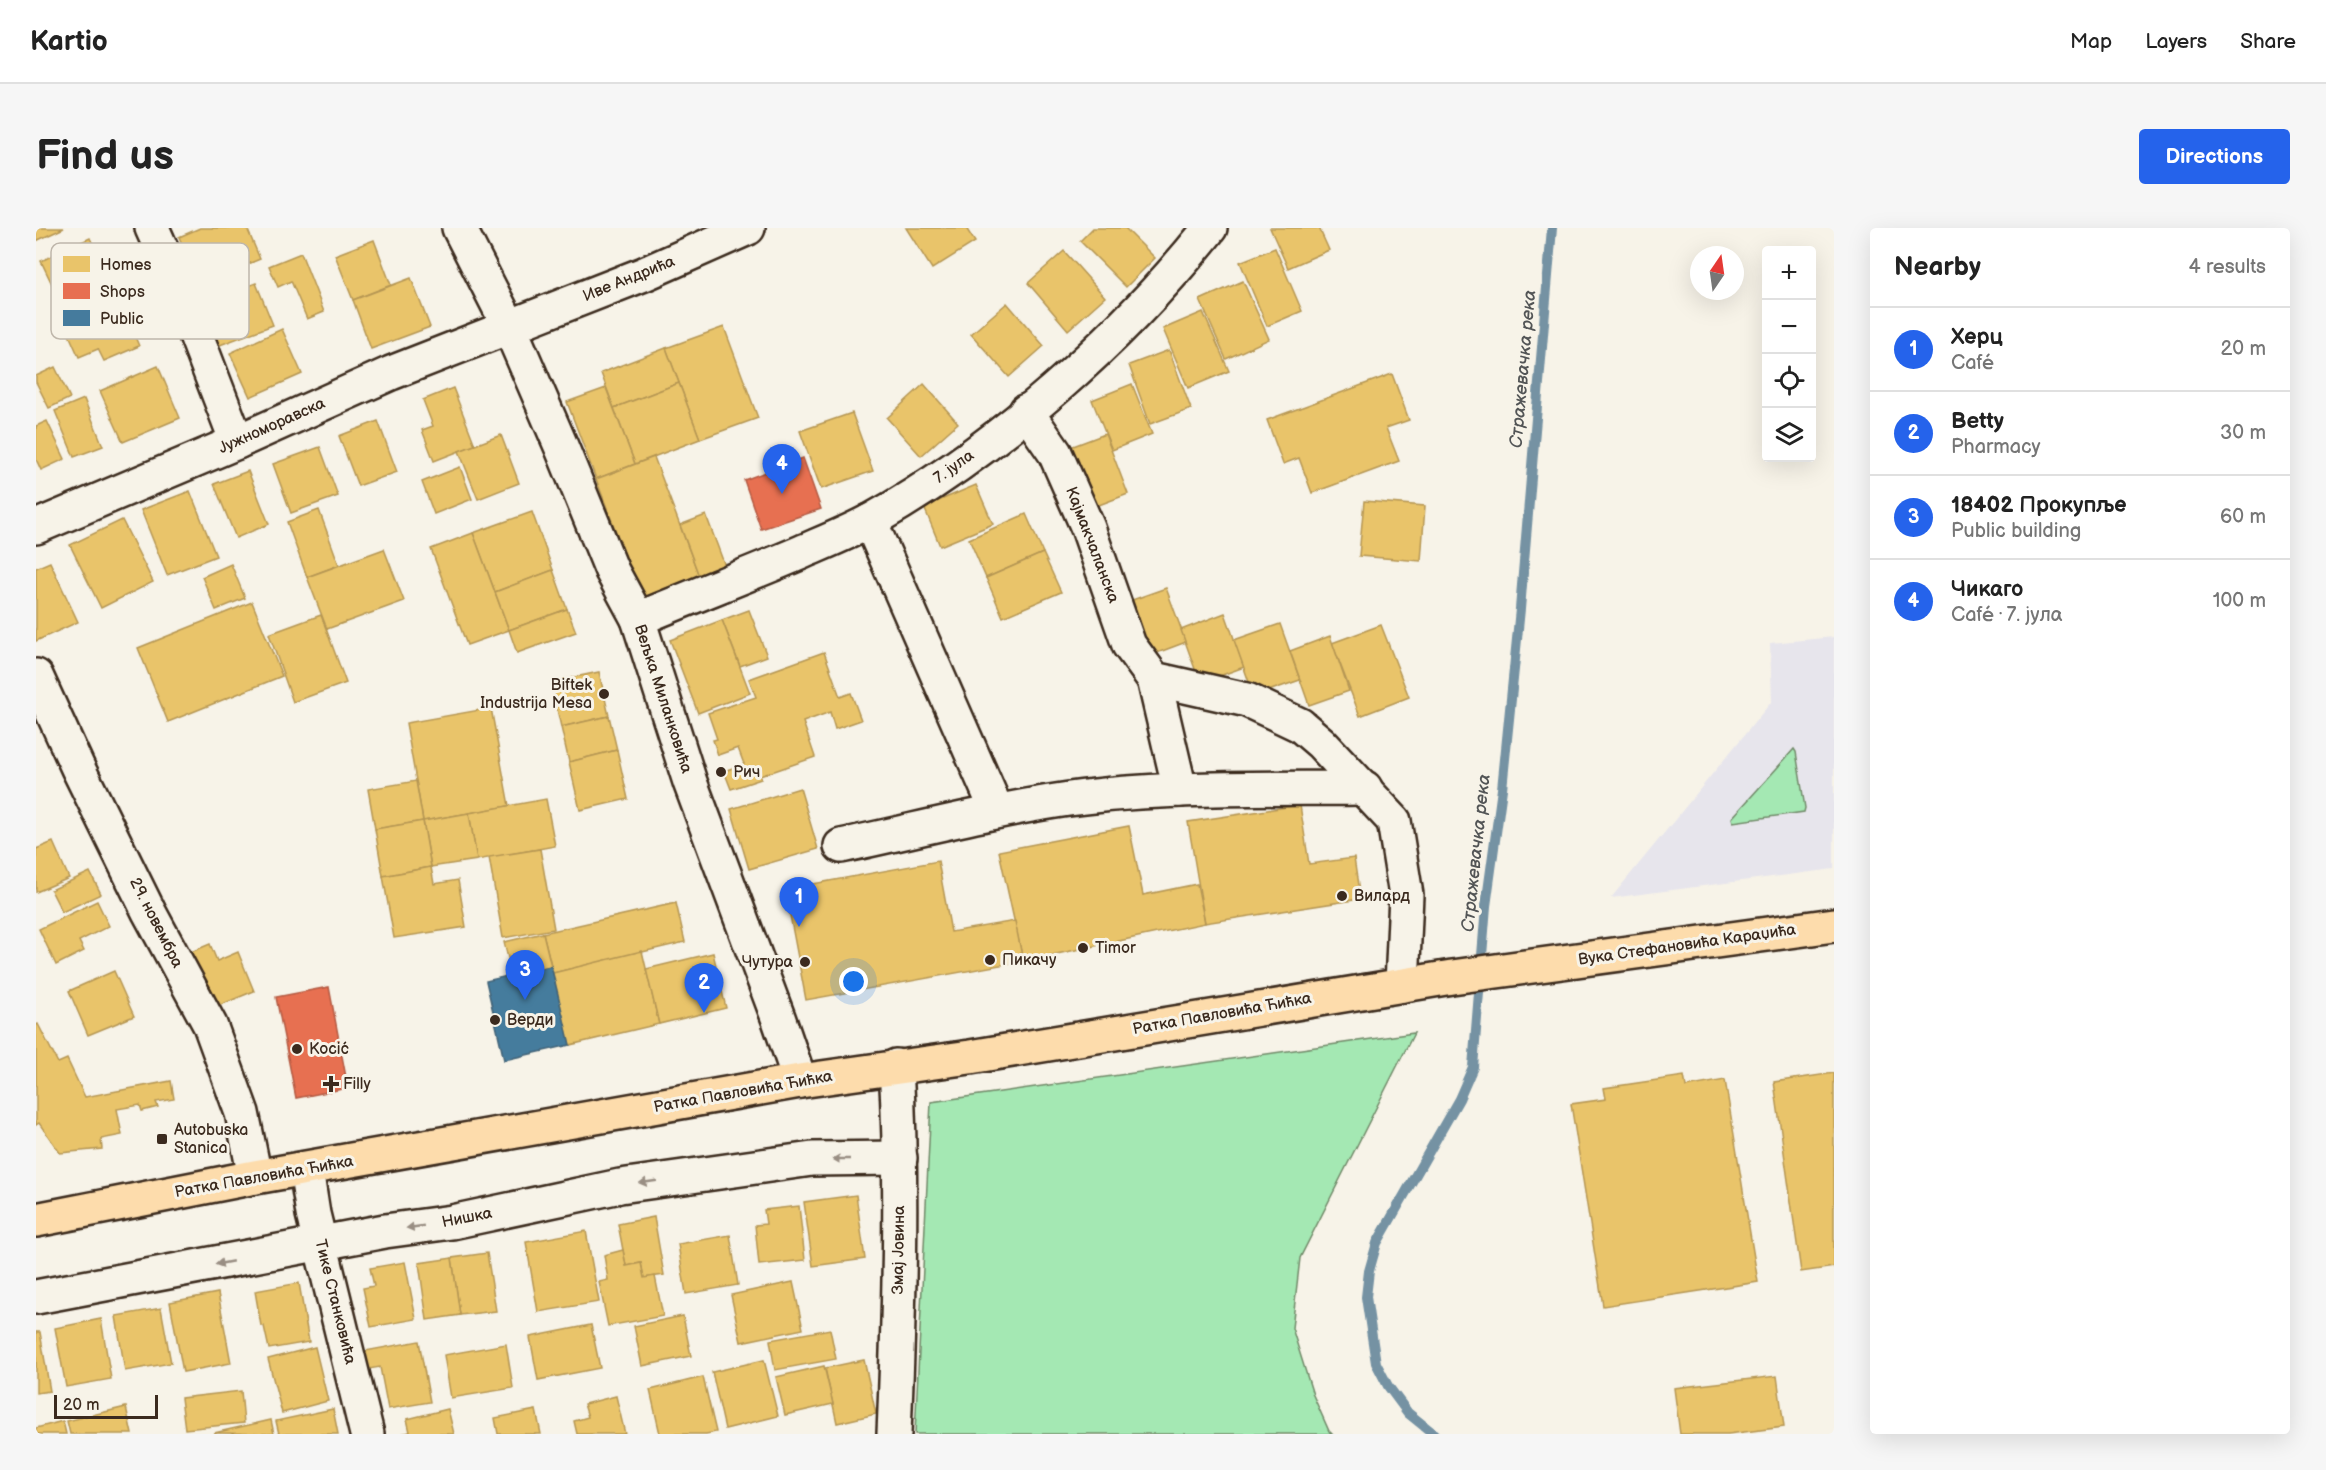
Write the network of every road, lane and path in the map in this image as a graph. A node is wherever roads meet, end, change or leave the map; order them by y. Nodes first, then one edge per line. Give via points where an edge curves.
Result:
1 (152, 228) edge
2 (459, 228) edge
3 (748, 228) edge
4 (1210, 228) edge
5 (159, 243) edge
6 (510, 328) junction
7 (198, 339) edge
8 (1026, 411) junction
9 (237, 442) junction
10 (870, 521) junction
11 (36, 527) edge
12 (638, 619) junction
13 (36, 676) edge
14 (1154, 679) junction
15 (1365, 788) junction
16 (1180, 790) junction
17 (997, 811) junction
18 (841, 846) dead end
19 (1834, 926) edge
20 (1452, 976) joint
21 (1402, 985) junction
22 (896, 1066) junction
23 (800, 1081) junction
24 (900, 1158) junction
25 (306, 1169) junction
26 (255, 1177) junction
27 (36, 1220) edge
28 (321, 1245) junction
29 (36, 1297) edge
30 (367, 1434) edge
31 (894, 1434) edge

1 - 5 street
2 - 6 street, Вељка Миланковића
3 - 6 street, Иве Андрића
4 - 8 street, 7. јула via 1146,301
6 - 9 street, Јужноморавска via 391,373
6 - 12 street, Вељка Миланковића via 612,571
7 - 9 street
8 - 10 street, 7. јула via 951,470
8 - 14 street, Кајмакчаланска via 1055,453 1088,528 1129,645
9 - 11 street, Јужноморавска
10 - 12 street, 7. јула
10 - 17 street
12 - 23 street, Вељка Миланковића via 690,782
13 - 26 street, 29. новембра via 149,912 210,1024 242,1113
14 - 15 street via 1247,700 1300,726
14 - 16 street, Кајмакчаланска
15 - 16 street
15 - 21 street via 1394,821 1406,895
16 - 17 street via 1071,799
17 - 18 street
19 - 20 main road, Вука Стефановића Караџића
20 - 21 main road, Ратка Павловића Ћићка
21 - 22 main road, Ратка Павловића Ћићка
22 - 23 main road, Ратка Павловића Ћићка
22 - 24 street, Змај Јовина
23 - 25 main road, Ратка Павловића Ћићка
24 -> 28 street, Нишка via 812,1159 620,1186
24 - 31 street, Змај Јовина
25 - 26 main road, Ратка Павловића Ћићка
25 - 28 street, Тике Станковића
26 - 27 main road, Ратка Павловића Ћићка
28 -> 29 street, Нишка
28 - 30 street, Тике Станковића

